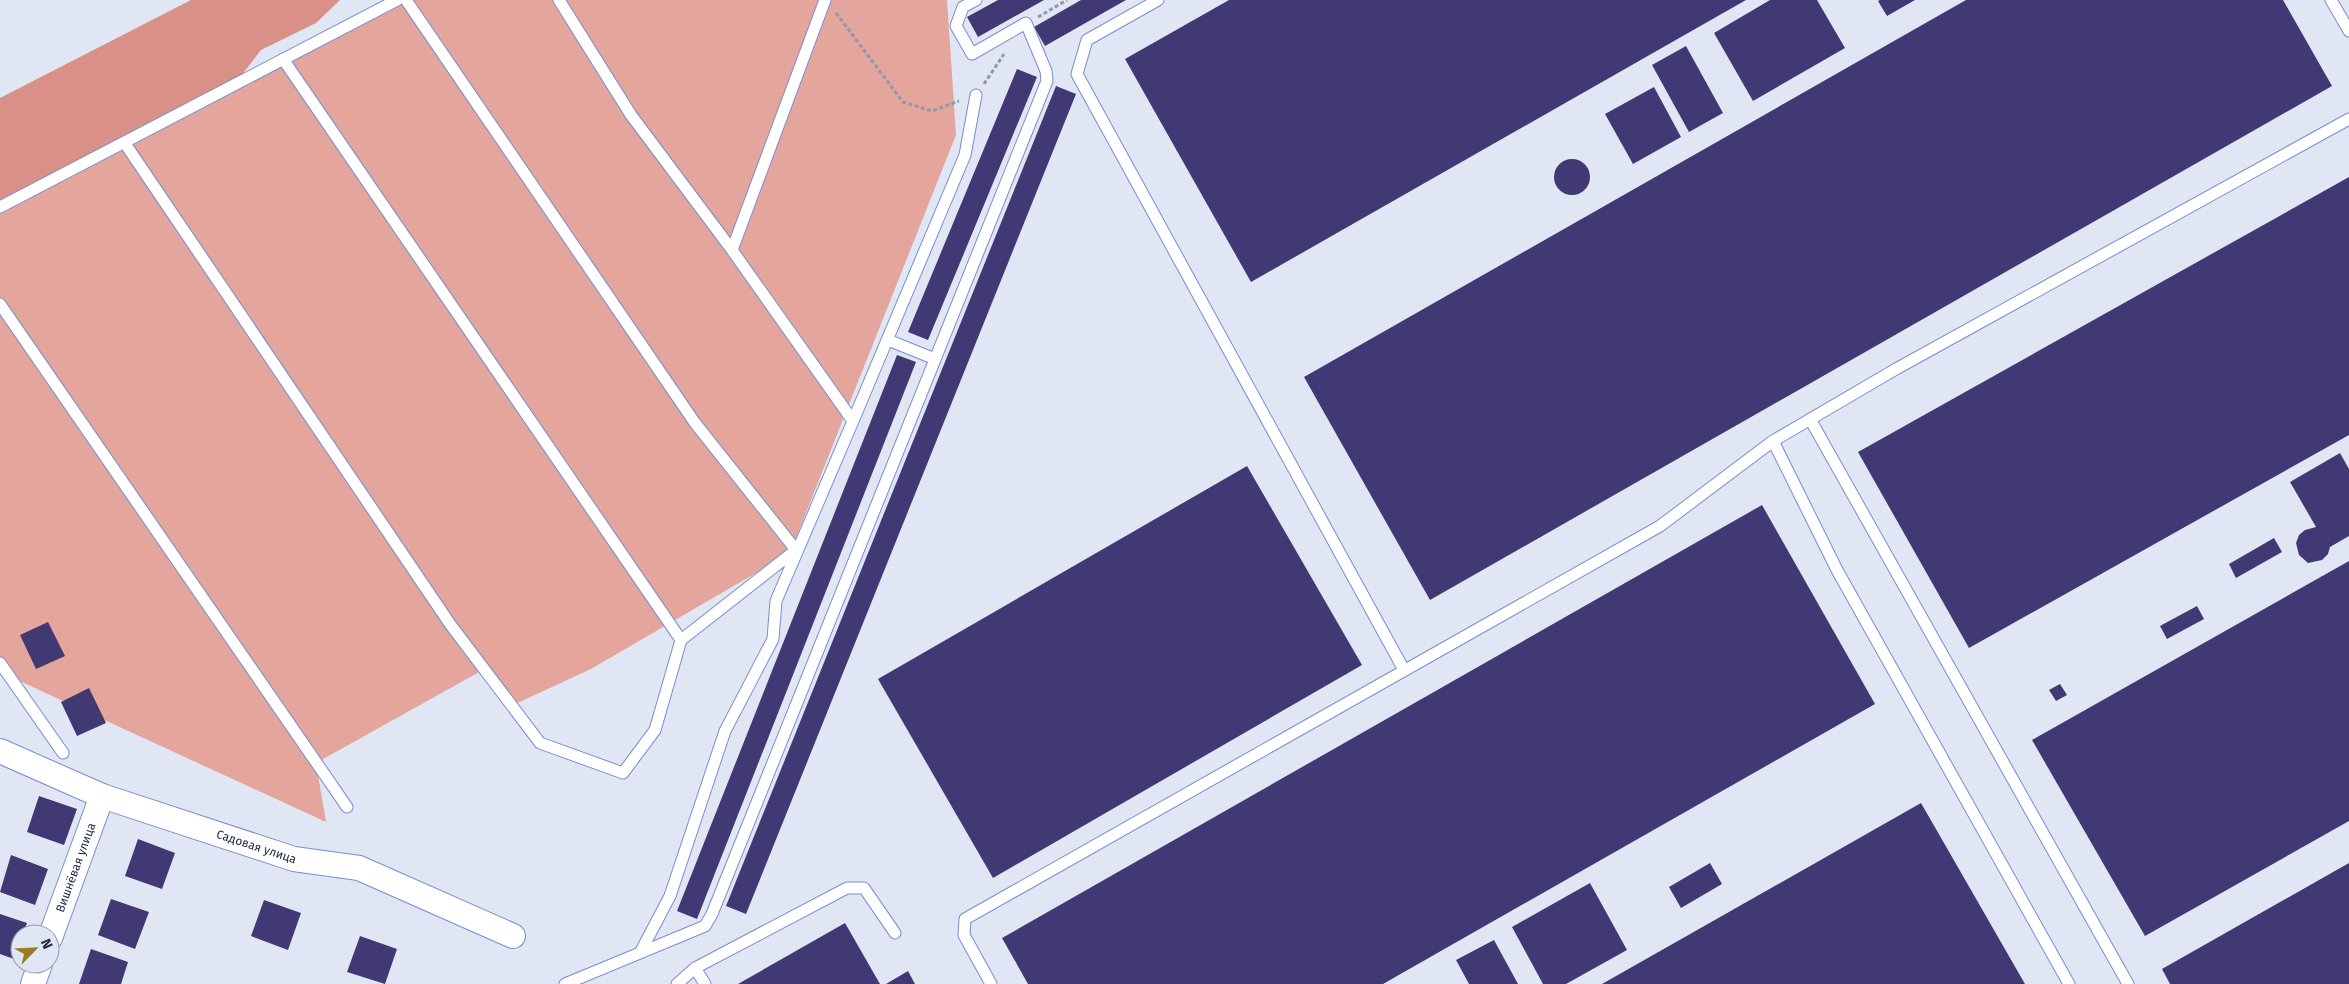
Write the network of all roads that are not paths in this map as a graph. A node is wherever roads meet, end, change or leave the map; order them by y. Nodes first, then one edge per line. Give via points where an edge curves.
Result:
1 (397, 0) edge
2 (406, 0) edge
3 (559, 0) edge
4 (976, 0) edge
5 (1158, 0) edge
6 (2331, 0) edge
7 (829, 4) edge
8 (2349, 31) edge
9 (283, 59) junction
10 (976, 95) road end
11 (2349, 119) edge
12 (124, 142) junction
13 (0, 207) edge
14 (732, 250) junction
15 (0, 304) edge
16 (888, 340) junction
17 (935, 359) junction
18 (1810, 419) junction
19 (853, 421) junction
20 (1773, 441) junction
21 (796, 550) junction
22 (681, 640) junction
23 (0, 662) edge
24 (1404, 670) junction
25 (0, 751) edge
26 (63, 753) dead end
27 (102, 796) junction
28 (347, 807) dead end
29 (55, 924) edge
30 (895, 933) dead end
31 (514, 936) dead end
32 (641, 951) junction
33 (695, 968) junction
34 (565, 984) edge
35 (677, 984) edge
36 (705, 984) edge
37 (991, 984) edge
38 (2068, 984) edge
39 (2128, 984) edge

1 - 9 lane
2 - 21 lane via 695,423
3 - 14 lane via 631,115
4 - 17 lane via 964,7 956,26 972,54 1026,23 1047,81
5 - 24 lane via 1087,40 1077,74
6 - 8 lane
7 - 14 lane
9 - 12 lane
9 - 22 lane
10 - 16 lane via 964,155
11 - 18 lane
12 - 13 lane
12 - 22 lane via 450,624 540,743 623,773 655,730
14 - 19 lane
15 - 28 lane
16 - 17 lane
16 - 19 lane
17 - 32 lane via 712,914 705,926
18 - 20 lane
18 - 39 lane
19 - 21 lane
20 - 24 lane via 1660,526
20 - 38 lane via 1837,570
21 - 22 lane
21 - 32 lane via 776,601 773,639 724,731 670,896
23 - 26 lane
24 - 37 lane via 965,919 964,935
25 - 27 street, Садовая улица
27 - 29 street, Вишнёвая улица
27 - 31 street, Садовая улица via 294,859 359,868
30 - 33 lane via 864,888 847,888
32 - 34 lane
33 - 35 lane
33 - 36 lane

